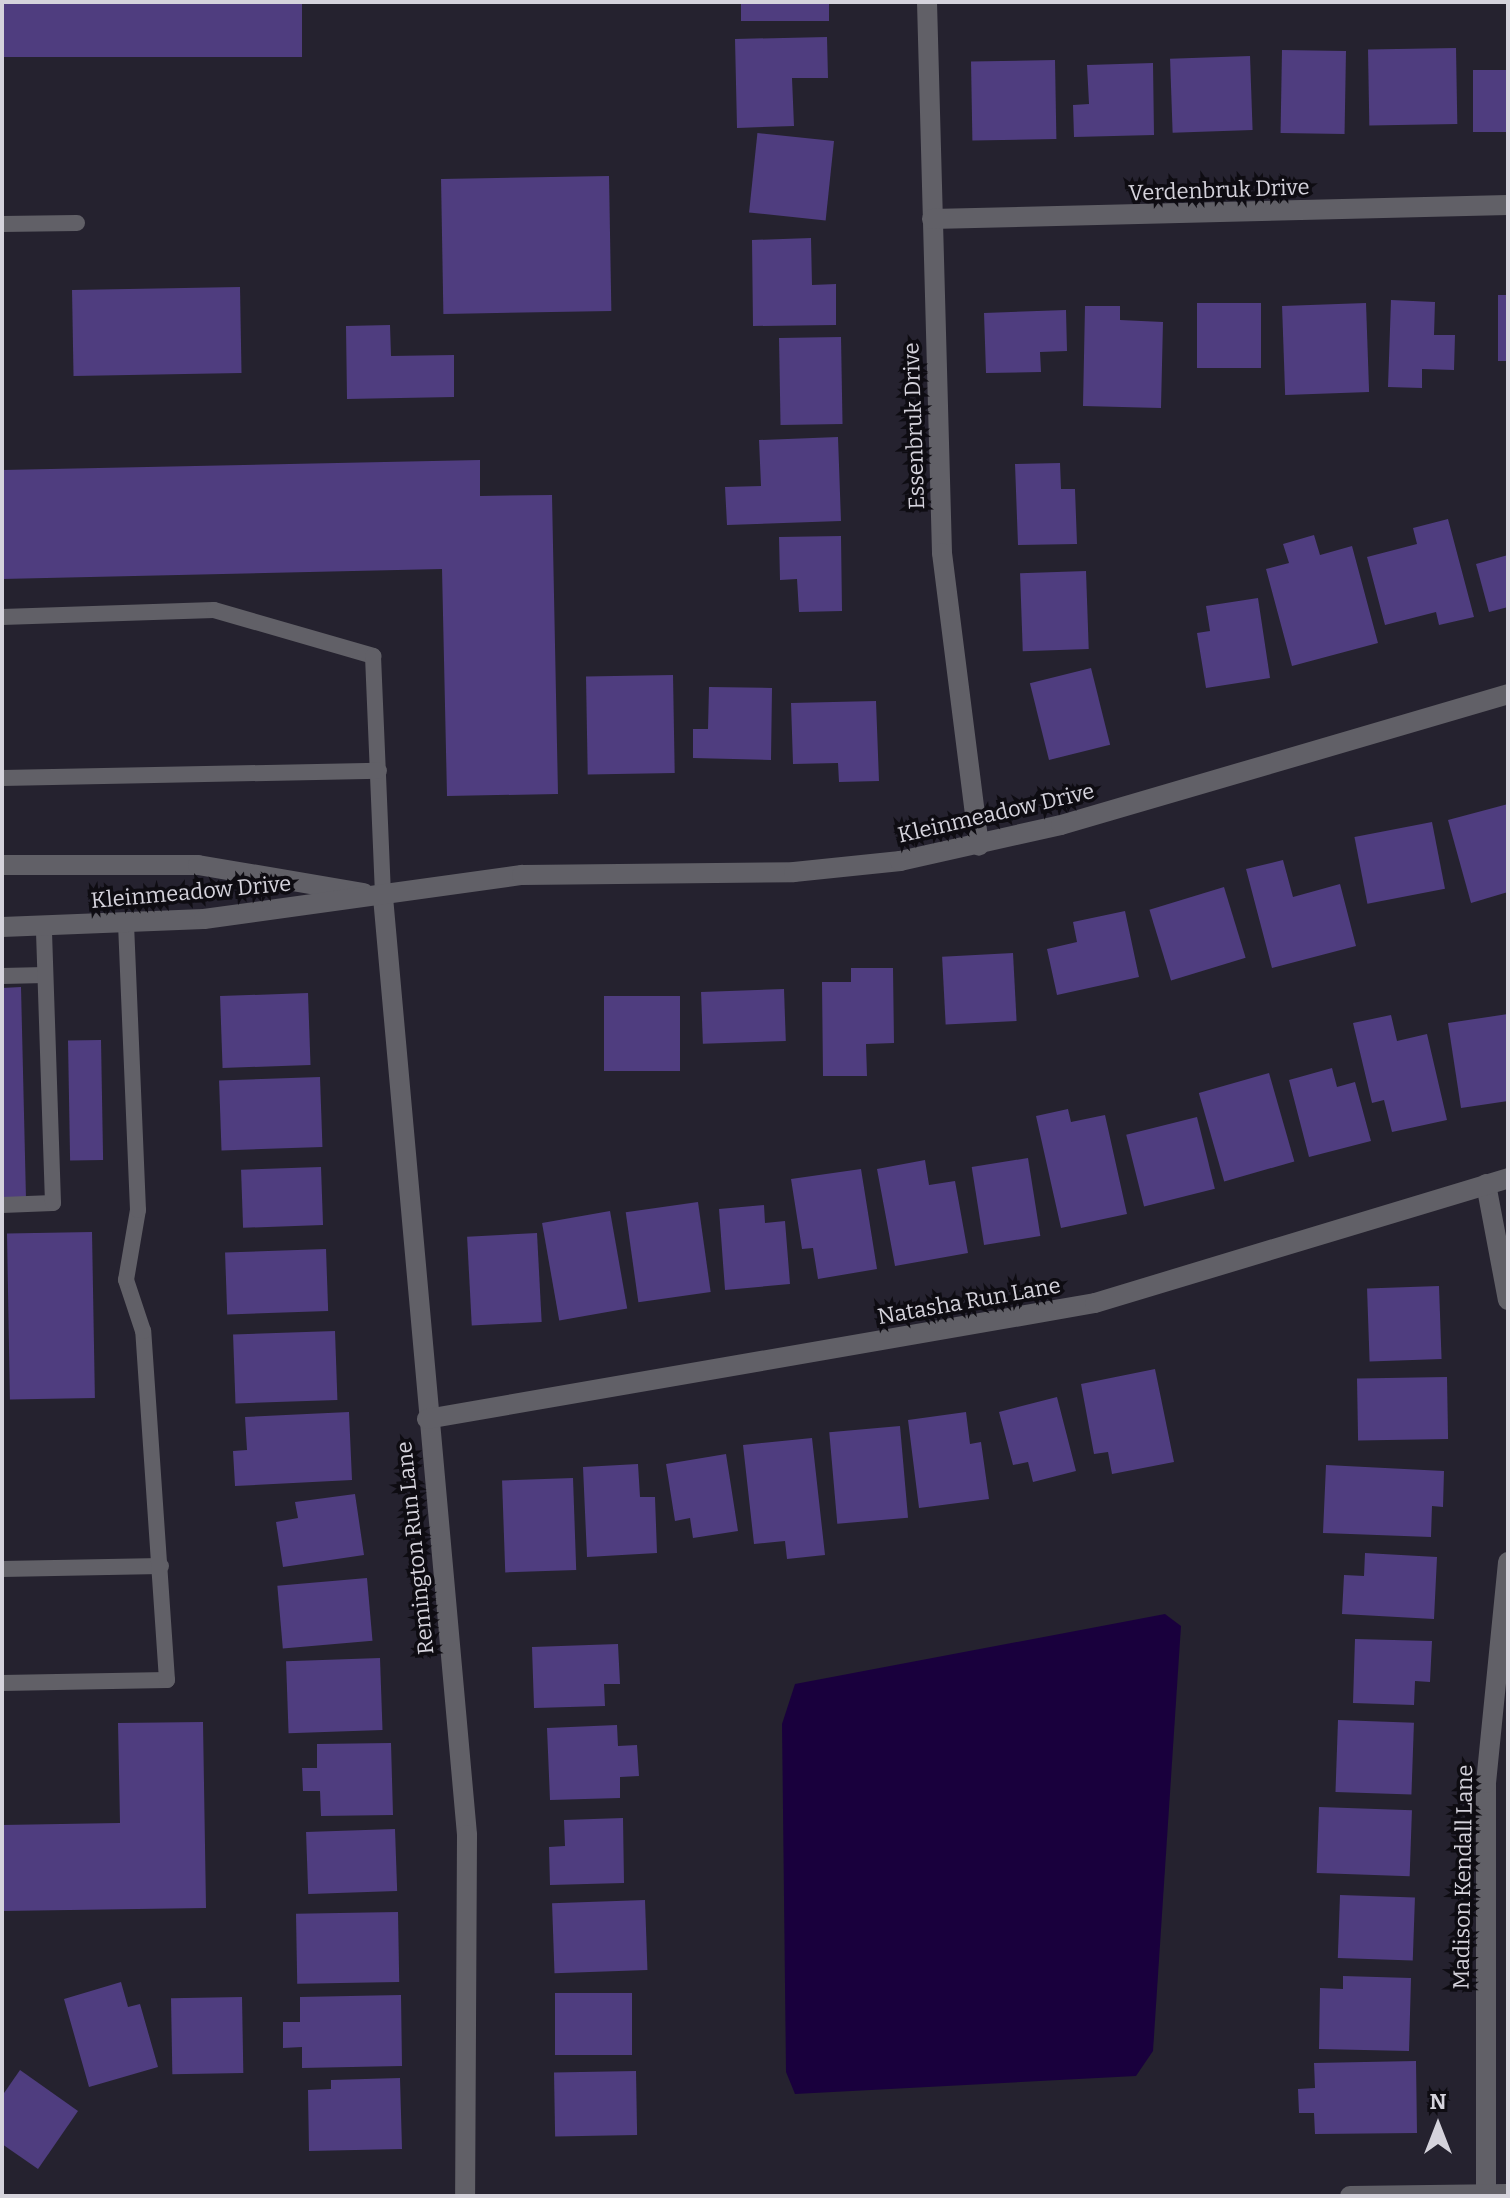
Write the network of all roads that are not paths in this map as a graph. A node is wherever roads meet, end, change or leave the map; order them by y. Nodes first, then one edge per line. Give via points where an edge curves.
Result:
1 (927, 2) edge
2 (1508, 205) edge
3 (932, 219) junction
4 (77, 223) dead end
5 (2, 224) edge
6 (2, 617) edge
7 (1508, 694) edge
8 (379, 771) junction
9 (2, 778) edge
10 (979, 846) junction
11 (2, 865) edge
12 (383, 897) junction
13 (44, 925) junction
14 (126, 925) junction
15 (2, 927) edge
16 (45, 975) junction
17 (2, 976) edge
18 (1508, 1178) edge
19 (1486, 1184) junction
20 (2, 1205) edge
21 (1508, 1300) edge
22 (427, 1419) junction
23 (1508, 1562) edge
24 (161, 1566) junction
25 (2, 1569) edge
26 (2, 1683) edge
27 (1486, 2194) edge
28 (1508, 2194) edge
29 (465, 2196) edge
30 (1350, 2196) edge

1 - 3 street, Essenbruk Drive
2 - 3 street, Verdenbruk Drive
3 - 10 street, Essenbruk Drive via 942,553
4 - 5 lane
6 - 8 lane via 214,610 373,656
7 - 10 street, Kleinmeadow Drive
8 - 9 lane
8 - 12 lane
10 - 12 street, Kleinmeadow Drive via 794,872 522,875
11 - 12 street, Kleinmeadow Drive via 198,865
12 - 14 street, Kleinmeadow Drive
12 - 22 street, Remington Run Lane
13 - 14 street, Kleinmeadow Drive
13 - 15 street, Kleinmeadow Drive
13 - 16 lane
14 - 24 lane via 138,1210 126,1280 143,1331
16 - 17 lane
16 - 20 lane via 53,1203
18 - 19 street, Natasha Run Lane
19 - 21 street
19 - 22 street, Natasha Run Lane via 1095,1303
22 - 29 street, Remington Run Lane via 467,1835
23 - 27 street, Madison Kendall Lane via 1486,1783
24 - 25 lane
24 - 26 lane via 167,1680
27 - 28 street
27 - 30 street

